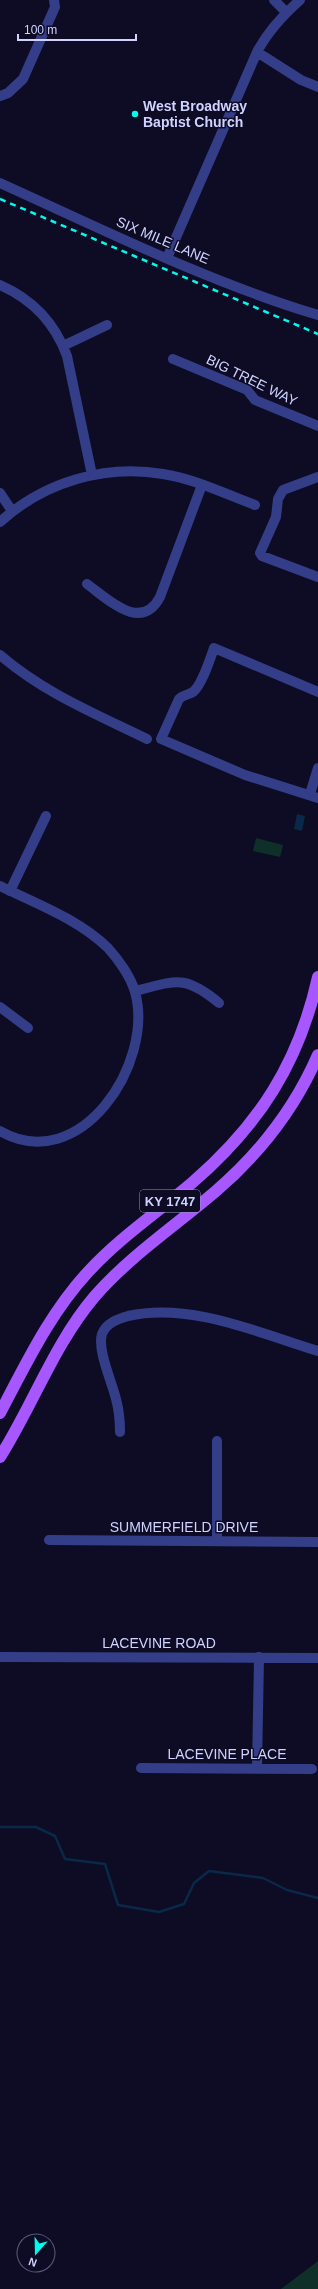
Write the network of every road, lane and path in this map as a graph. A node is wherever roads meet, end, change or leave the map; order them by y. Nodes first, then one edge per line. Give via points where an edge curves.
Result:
1 (54, 0) edge
2 (274, 0) edge
3 (300, 0) edge
4 (286, 12) junction
5 (257, 52) junction
6 (318, 87) edge
7 (0, 96) edge
8 (0, 183) edge
9 (167, 258) junction
10 (0, 285) edge
11 (318, 314) edge
12 (107, 325) dead end
13 (63, 346) junction
14 (173, 359) dead end
15 (318, 426) edge
16 (92, 475) junction
17 (318, 477) edge
18 (202, 485) junction
19 (0, 493) edge
20 (255, 505) dead end
21 (12, 511) junction
22 (0, 522) edge
23 (318, 577) edge
24 (87, 584) dead end
25 (0, 655) edge
26 (318, 692) edge
27 (147, 739) dead end
28 (318, 768) edge
29 (314, 796) edge
30 (46, 816) dead end
31 (0, 886) edge
32 (10, 891) junction
33 (318, 977) edge
34 (135, 991) junction
35 (219, 1003) dead end
36 (0, 1007) edge
37 (28, 1028) dead end
38 (318, 1055) edge
39 (0, 1131) edge
40 (318, 1351) edge
41 (0, 1413) edge
42 (120, 1432) dead end
43 (217, 1441) dead end
44 (0, 1457) edge
45 (49, 1540) dead end
46 (217, 1541) junction
47 (318, 1542) edge
48 (0, 1657) edge
49 (259, 1657) junction
50 (318, 1658) edge
51 (141, 1768) dead end
52 (257, 1768) junction
53 (312, 1769) dead end

1 - 7 street via 55,7 23,79 8,93
2 - 4 street
3 - 4 street
4 - 5 street via 267,33
5 - 6 street via 301,80
5 - 9 street
8 - 9 street, SIX MILE LANE
9 - 11 street, SIX MILE LANE via 271,301
10 - 13 street via 25,298 38,309 48,320
12 - 13 street
13 - 16 street
14 - 15 street, BIG TREE WAY via 247,390 256,400
16 - 18 street via 125,471 145,472
16 - 21 street via 48,490
17 - 23 street via 280,493 276,517 260,553 262,556
18 - 20 street
18 - 24 street via 160,597 150,609 138,613 124,610
19 - 21 street
21 - 22 street
25 - 27 street via 55,695
26 - 29 street via 214,648 200,682 192,692 179,700 161,739 245,775
28 - 29 street
30 - 32 street
31 - 32 street
32 - 34 street via 66,918 95,938 118,961
33 - 41 main road, KY 1747 via 304,1031 283,1077 267,1102 244,1132 219,1158 113,1247 88,1272 49,1323
34 - 35 street via 174,981 186,982 204,991
34 - 39 street via 138,1025 130,1063 112,1097 94,1118 70,1134 50,1140 22,1140
36 - 37 street
38 - 44 main road, KY 1747 via 297,1096 260,1148 216,1190 128,1262 95,1297 71,1328
40 - 42 street via 206,1317 180,1312 149,1313 115,1320 102,1333 101,1347 116,1401
43 - 46 street
45 - 46 street, SUMMERFIELD DRIVE
46 - 47 street, SUMMERFIELD DRIVE
48 - 49 street, LACEVINE ROAD
49 - 50 street, LACEVINE ROAD
49 - 52 street
51 - 52 street, LACEVINE PLACE
52 - 53 street, LACEVINE PLACE

